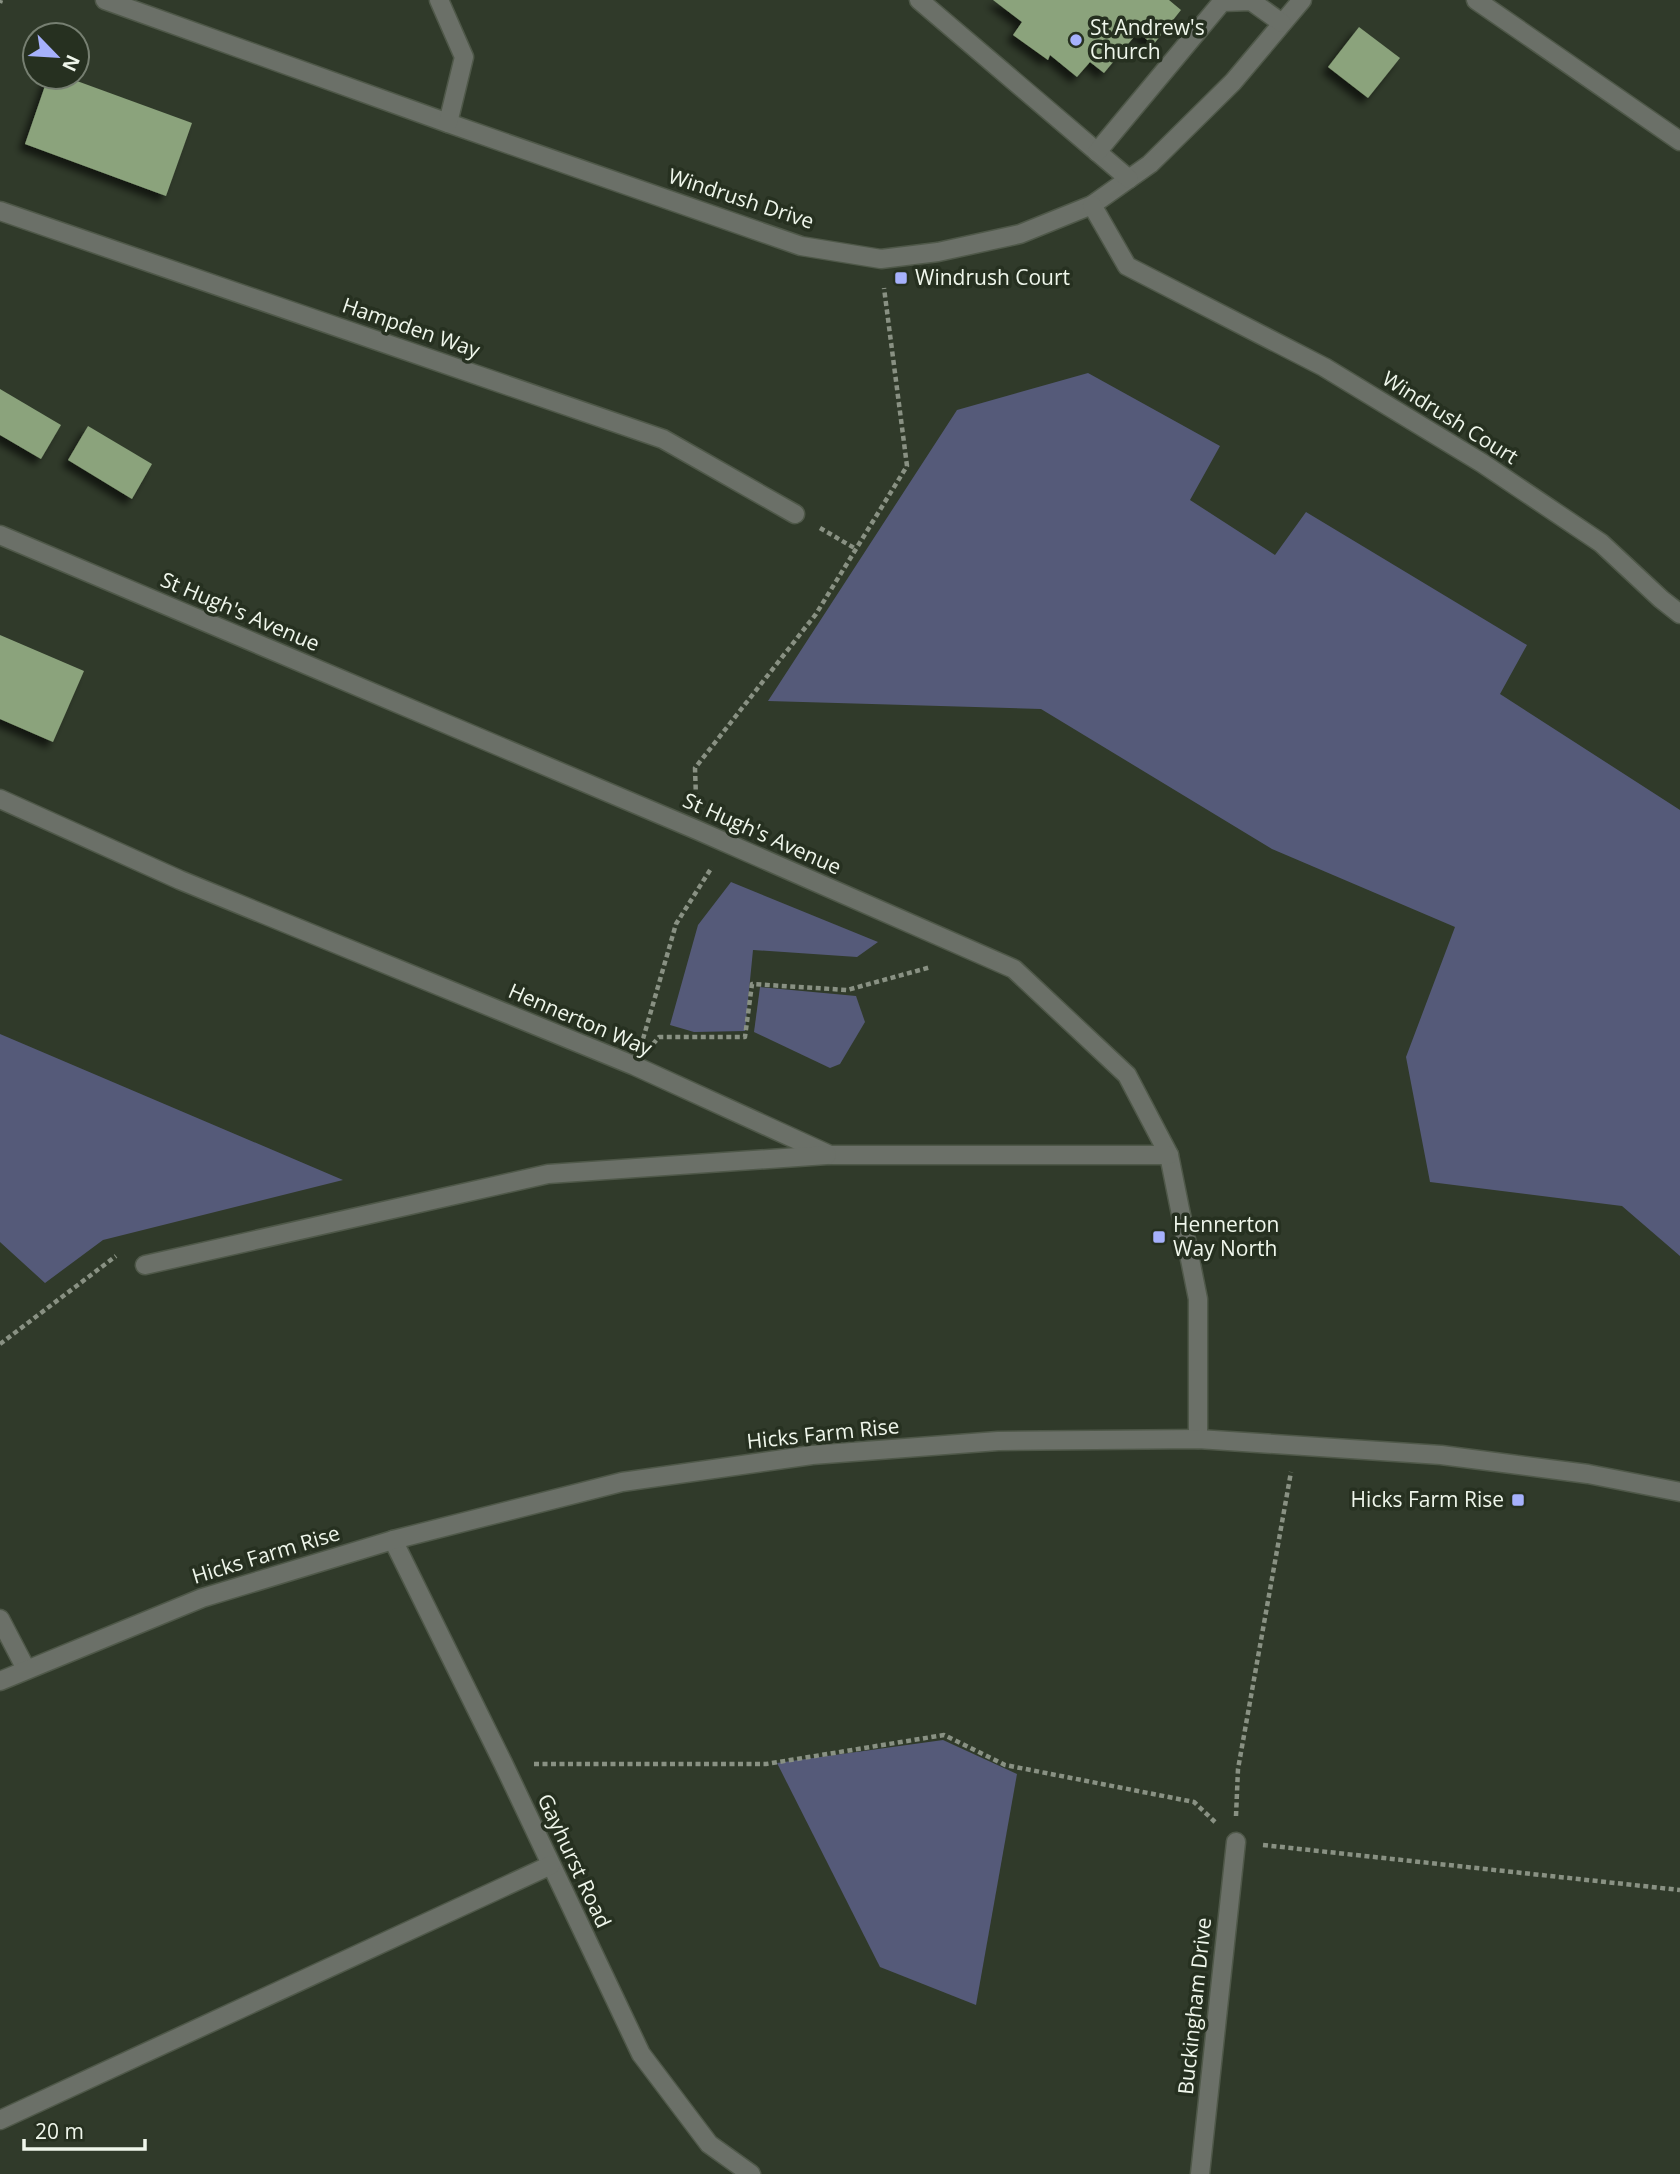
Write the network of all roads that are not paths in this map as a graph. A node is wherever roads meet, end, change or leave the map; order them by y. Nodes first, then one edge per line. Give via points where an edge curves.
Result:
1 (105, 0) edge
2 (439, 0) edge
3 (919, 0) edge
4 (1301, 0) edge
5 (1475, 0) edge
6 (1282, 23) junction
7 (447, 123) junction
8 (1680, 141) edge
9 (1097, 152) junction
10 (1129, 179) junction
11 (1092, 205) junction
12 (0, 211) edge
13 (795, 514) road end
14 (0, 535) edge
15 (1680, 614) edge
16 (0, 799) edge
17 (830, 1155) junction
18 (1168, 1155) junction
19 (145, 1265) dead end
20 (1198, 1439) junction
21 (1680, 1492) edge
22 (393, 1540) junction
23 (0, 1619) edge
24 (26, 1669) junction
25 (0, 1681) edge
26 (1236, 1842) road end
27 (551, 1865) junction
28 (0, 2120) edge
29 (751, 2174) edge
30 (1200, 2174) edge

1 - 7 street, Windrush Drive
2 - 7 street via 464,57
3 - 9 street
4 - 6 street, Windrush Drive
5 - 8 street
6 - 9 street via 1251,1 1222,2
6 - 10 street, Windrush Drive via 1233,82
7 - 11 street, Windrush Drive via 800,246 881,260 1020,234
9 - 10 street
10 - 11 street, Windrush Drive
11 - 15 street, Windrush Court via 1127,266 1324,367 1482,463 1601,543
12 - 13 street, Hampden Way via 663,439
14 - 18 street, St Hugh's Avenue via 1014,969 1127,1075
16 - 17 street, Hennerton Way via 180,880 635,1066
17 - 18 street, Hennerton Way
17 - 19 street via 548,1174
18 - 20 street, St Hugh's Avenue via 1198,1299
20 - 21 street, Hicks Farm Rise via 1441,1455 1588,1474
20 - 22 street, Hicks Farm Rise via 998,1441 812,1455 622,1482
22 - 24 street, Hicks Farm Rise via 202,1598
22 - 27 street, Gayhurst Road
23 - 24 street
24 - 25 street, Hicks Farm Rise
26 - 30 street, Buckingham Drive
27 - 28 street
27 - 29 street, Gayhurst Road via 640,2054 709,2144

